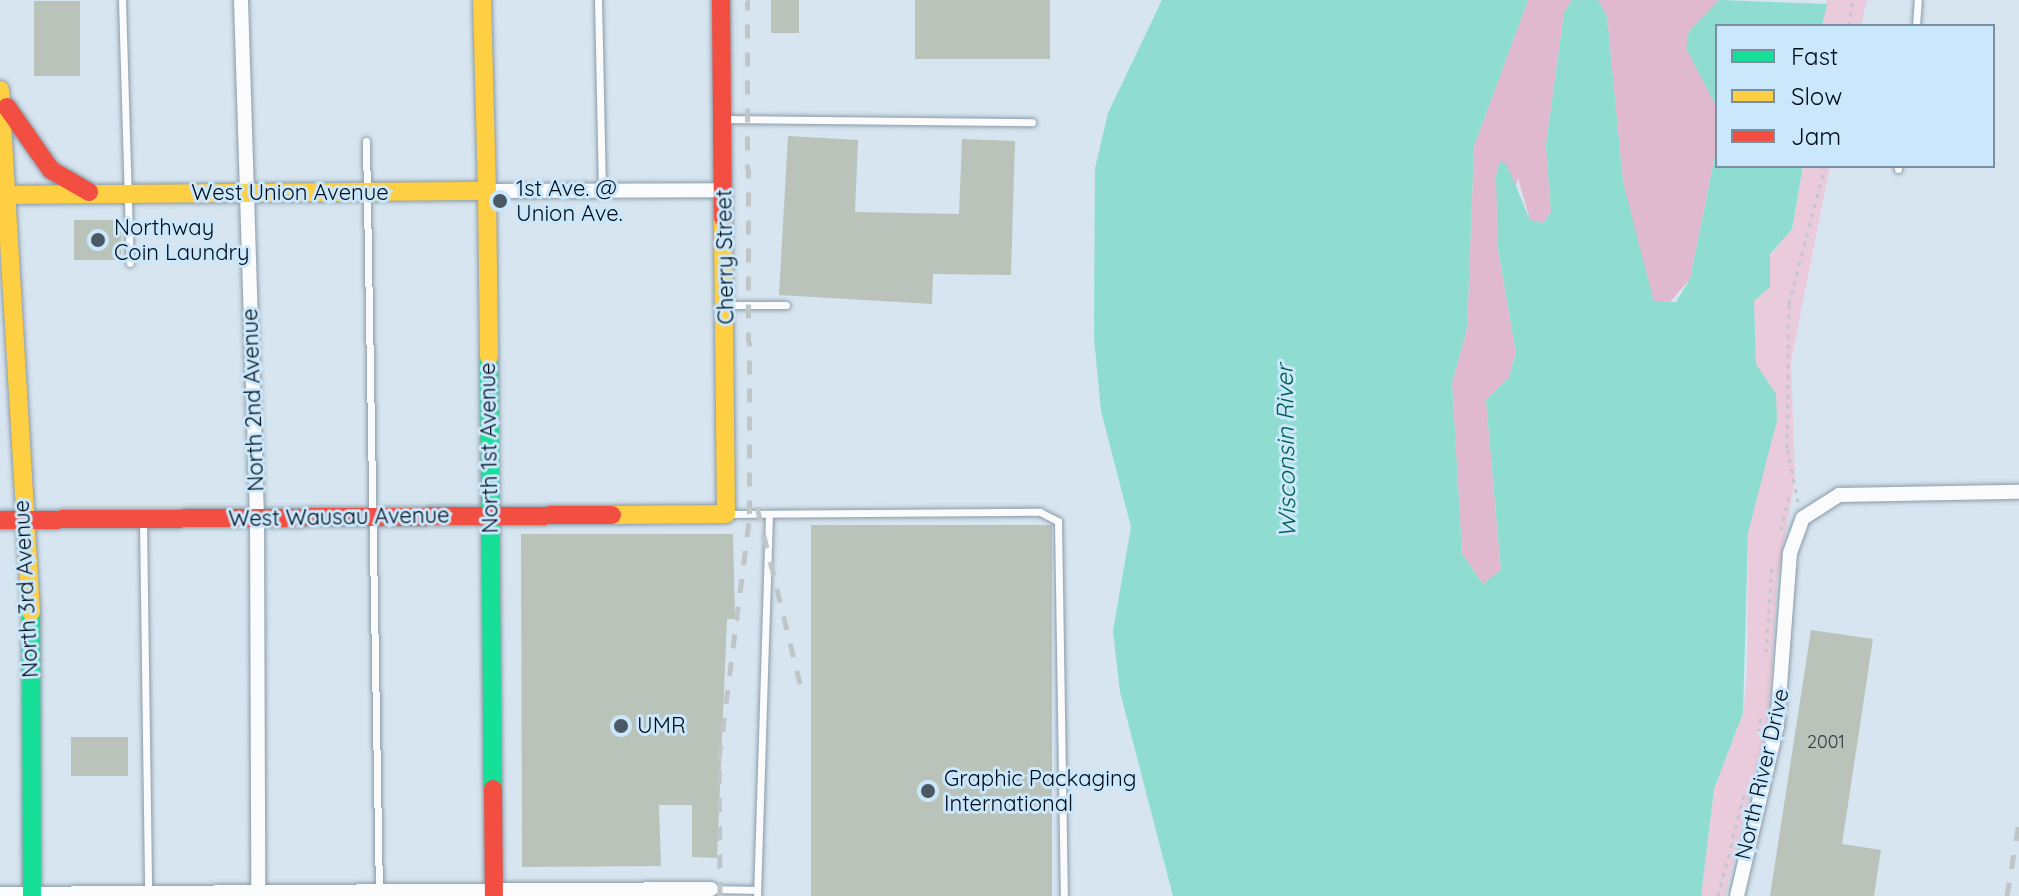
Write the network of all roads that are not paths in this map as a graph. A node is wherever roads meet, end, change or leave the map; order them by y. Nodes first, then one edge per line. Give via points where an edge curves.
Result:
1 (122, 0) edge
2 (241, 0) edge
3 (482, 0) edge
4 (598, 0) edge
5 (721, 0) edge
6 (1918, 0) edge
7 (1916, 24) edge
8 (2, 94) edge
9 (723, 119) junction
10 (1032, 122) dead end
11 (366, 141) dead end
12 (725, 190) junction
13 (487, 191) junction
14 (602, 191) junction
15 (246, 192) junction
16 (367, 192) junction
17 (94, 194) junction
18 (129, 194) junction
19 (5, 195) edge
20 (130, 263) dead end
21 (726, 305) junction
22 (786, 305) dead end
23 (2019, 492) edge
24 (726, 514) junction
25 (769, 514) junction
26 (490, 516) junction
27 (374, 517) junction
28 (257, 518) junction
29 (143, 519) junction
30 (0, 520) edge
31 (25, 520) junction
32 (711, 889) joint
33 (379, 893) edge
34 (494, 893) edge
35 (757, 893) edge
36 (0, 894) edge
37 (148, 894) edge
38 (258, 894) edge
39 (32, 895) edge
40 (1064, 896) edge
41 (1737, 896) edge

1 - 18 lane
2 - 15 street, North 2nd Avenue
3 - 13 main road, North 1st Avenue
4 - 14 lane
5 - 9 main road, Cherry Street
6 - 7 lane
8 - 17 main road via 51,170
8 - 19 main road, North 3rd Avenue via 8,139
9 - 10 lane
9 - 12 main road, Cherry Street
11 - 16 lane
12 - 14 street
12 - 21 main road, Cherry Street
13 - 14 street
13 - 16 main road, West Union Avenue
13 - 26 main road, North 1st Avenue
15 - 16 main road, West Union Avenue
15 - 18 main road, West Union Avenue
15 - 28 street, North 2nd Avenue
16 - 27 lane
17 - 18 main road, West Union Avenue
17 - 19 main road, West Union Avenue
18 - 20 lane
19 - 31 main road, North 3rd Avenue
21 - 22 lane
21 - 24 main road, Cherry Street
23 - 41 street, North River Drive via 1839,495 1807,512 1791,548 1777,726
24 - 25 lane
24 - 26 main road, West Wausau Avenue
25 - 35 lane
25 - 40 lane via 1040,512 1058,521
26 - 27 main road, West Wausau Avenue
26 - 34 main road, North 1st Avenue
27 - 28 main road, West Wausau Avenue
27 - 33 lane
28 - 29 main road, West Wausau Avenue
28 - 38 street, North 2nd Avenue
29 - 31 main road, West Wausau Avenue
29 - 37 lane
30 - 31 main road, West Wausau Avenue
31 - 39 main road, North 3rd Avenue
32 - 34 street
32 - 35 lane
33 - 34 street
33 - 38 street
36 - 39 street
37 - 38 street
37 - 39 street

